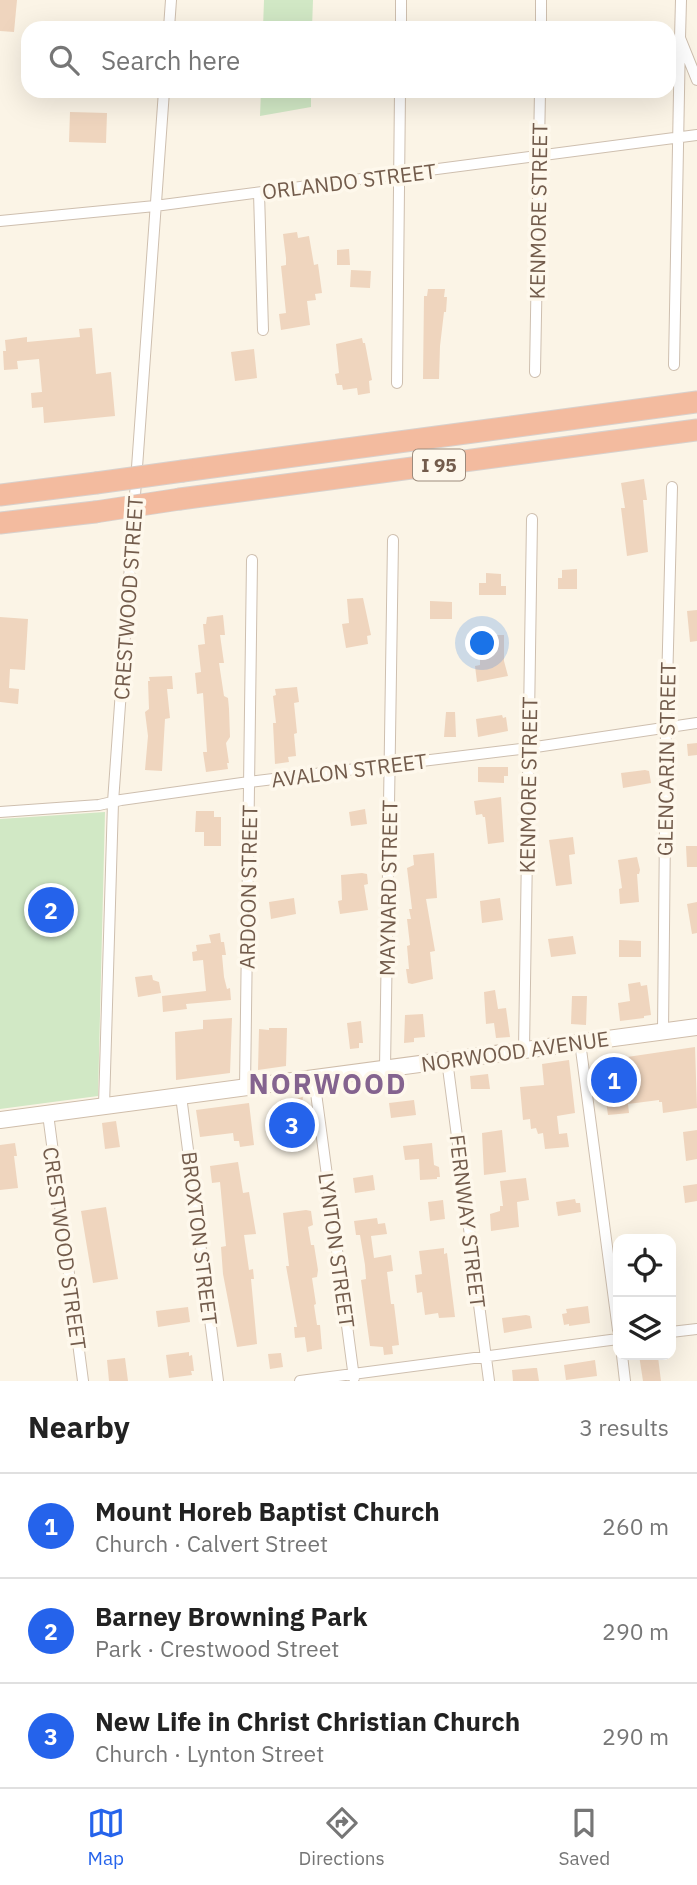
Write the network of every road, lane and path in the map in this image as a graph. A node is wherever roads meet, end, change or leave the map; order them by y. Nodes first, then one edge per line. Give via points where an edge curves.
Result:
1 (171, 0) edge
2 (401, 0) edge
3 (541, 0) edge
4 (681, 0) edge
5 (170, 21) edge
6 (401, 21) edge
7 (541, 21) edge
8 (680, 38) junction
9 (697, 80) edge
10 (163, 98) edge
11 (400, 98) edge
12 (540, 98) edge
13 (697, 135) edge
14 (677, 138) junction
15 (539, 155) junction
16 (398, 175) junction
17 (259, 193) junction
18 (155, 206) junction
19 (0, 221) edge
20 (262, 330) dead end
21 (674, 365) dead end
22 (535, 372) dead end
23 (397, 383) dead end
24 (697, 402) edge
25 (697, 430) edge
26 (672, 487) dead end
27 (0, 495) edge
28 (532, 519) dead end
29 (0, 523) edge
30 (393, 540) dead end
31 (252, 561) dead end
32 (697, 723) edge
33 (666, 727) junction
34 (529, 748) junction
35 (390, 765) junction
36 (249, 782) junction
37 (113, 803) junction
38 (0, 812) edge
39 (697, 1027) edge
40 (663, 1031) junction
41 (580, 1042) junction
42 (524, 1050) junction
43 (447, 1060) junction
44 (385, 1069) junction
45 (314, 1078) junction
46 (245, 1088) junction
47 (181, 1096) junction
48 (104, 1106) junction
49 (48, 1114) junction
50 (0, 1121) edge
51 (614, 1297) edge
52 (697, 1329) edge
53 (676, 1331) edge
54 (613, 1340) edge
55 (485, 1356) junction
56 (623, 1360) edge
57 (354, 1377) edge
58 (83, 1381) edge
59 (218, 1381) edge
60 (300, 1381) edge
61 (489, 1381) edge
62 (625, 1381) edge

1 - 5 street
2 - 6 street
3 - 7 street
4 - 8 street
8 - 9 street
8 - 14 street
10 - 18 street, CRESTWOOD STREET
11 - 16 street
12 - 15 street, KENMORE STREET
13 - 14 street, ORLANDO STREET
14 - 15 street, ORLANDO STREET
14 - 21 street
15 - 16 street, ORLANDO STREET
15 - 22 street, KENMORE STREET
16 - 17 street, ORLANDO STREET
16 - 23 street
17 - 18 street, ORLANDO STREET
17 - 20 street
18 - 19 street, ORLANDO STREET
18 - 37 street, CRESTWOOD STREET
24 - 27 highway, I 95, bridge
25 - 29 highway, I 95, bridge
26 - 33 street, GLENCARIN STREET
28 - 34 street, KENMORE STREET
30 - 35 street, MAYNARD STREET
31 - 36 street, ARDOON STREET
32 - 33 street, AVALON STREET
33 - 34 street, AVALON STREET
33 - 40 street, GLENCARIN STREET
34 - 35 street, AVALON STREET
34 - 42 street, KENMORE STREET
35 - 36 street, AVALON STREET
35 - 44 street, MAYNARD STREET
36 - 37 street, AVALON STREET
36 - 46 street, ARDOON STREET
37 - 38 street, AVALON STREET
37 - 48 street, CRESTWOOD STREET
39 - 40 main road, NORWOOD AVENUE
40 - 41 main road, NORWOOD AVENUE
41 - 42 main road, NORWOOD AVENUE
41 - 51 street
42 - 43 main road, NORWOOD AVENUE
43 - 44 main road, NORWOOD AVENUE
43 - 55 street, FERNWAY STREET
44 - 45 main road, NORWOOD AVENUE
45 - 46 main road, NORWOOD AVENUE
45 - 57 street, LYNTON STREET
46 - 47 main road, NORWOOD AVENUE
47 - 48 main road, NORWOOD AVENUE
47 - 59 street, BROXTON STREET
48 - 49 main road, NORWOOD AVENUE
49 - 50 main road, NORWOOD AVENUE
49 - 58 street, CRESTWOOD STREET
52 - 53 street
54 - 55 street
55 - 57 street
55 - 61 street, FERNWAY STREET
56 - 62 street
57 - 60 street

